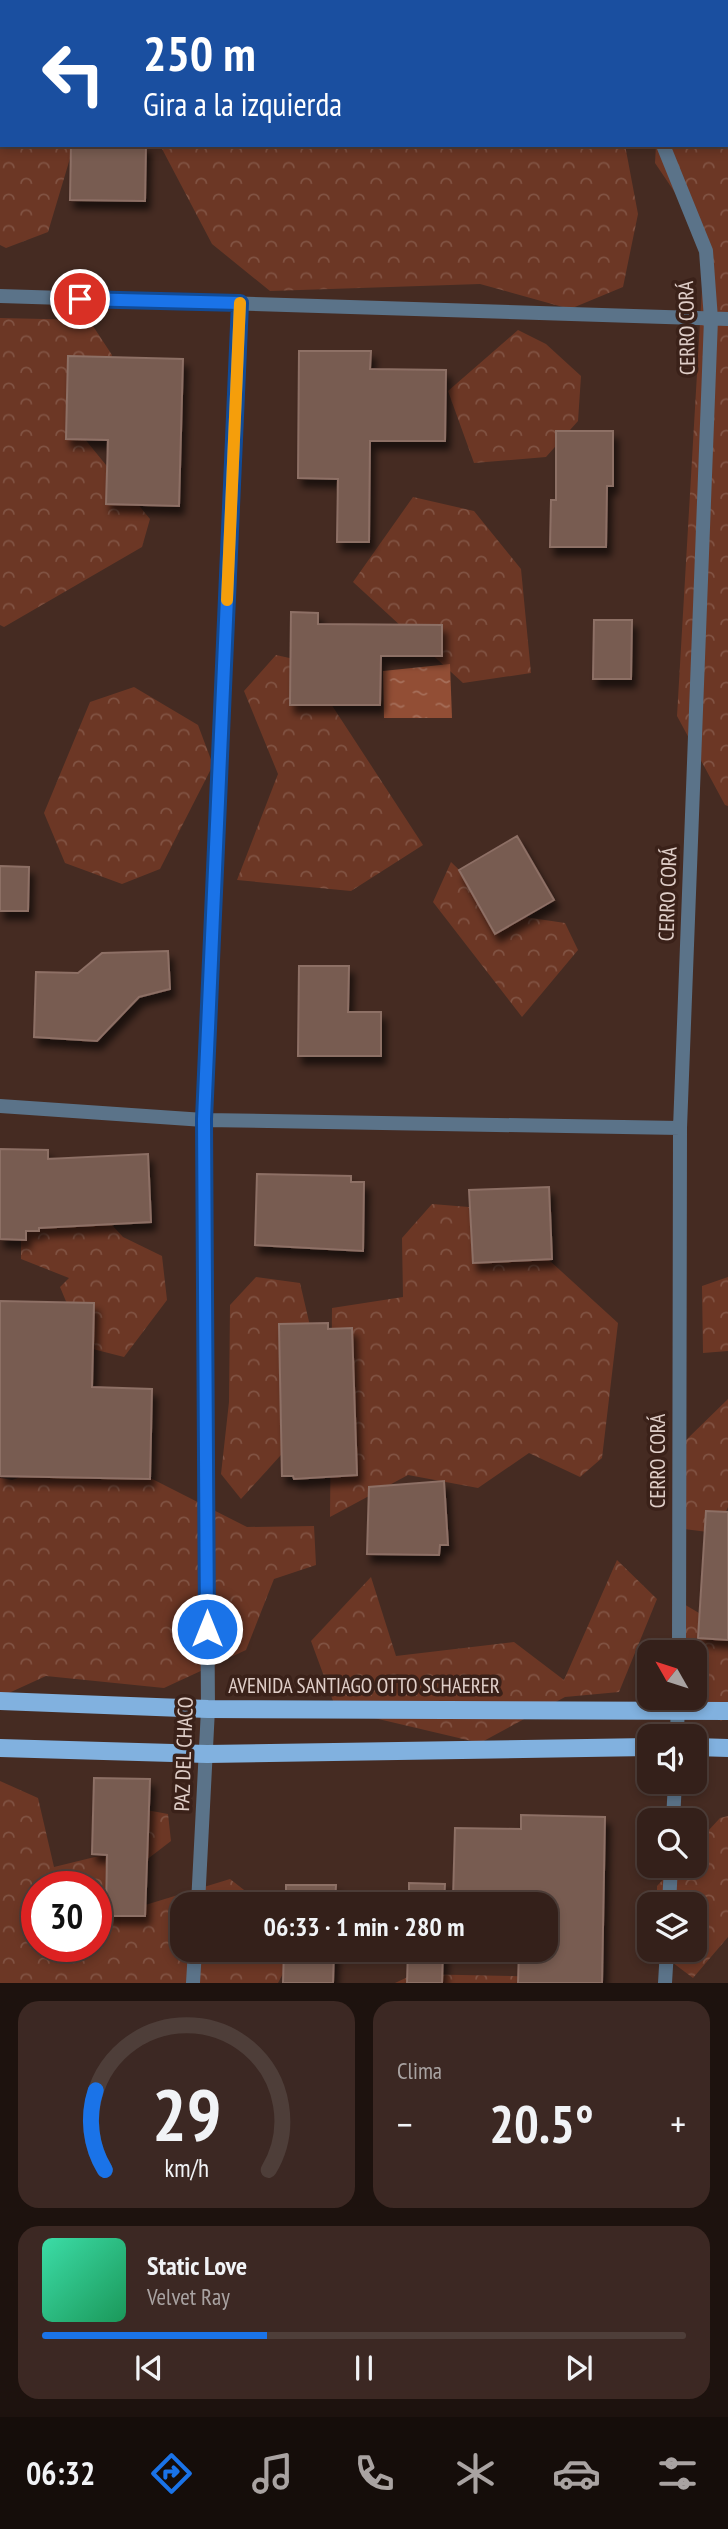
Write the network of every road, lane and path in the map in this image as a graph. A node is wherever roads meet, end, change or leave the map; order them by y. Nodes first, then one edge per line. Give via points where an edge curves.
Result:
1 (664, 147) edge
2 (0, 296) edge
3 (240, 303) junction
4 (728, 319) edge
5 (711, 320) junction
6 (0, 1106) edge
7 (204, 1119) junction
8 (680, 1128) junction
9 (678, 1640) edge
10 (0, 1701) edge
11 (637, 1704) edge
12 (707, 1708) edge
13 (208, 1709) junction
14 (728, 1711) edge
15 (637, 1747) edge
16 (707, 1747) edge
17 (0, 1748) edge
18 (728, 1748) edge
19 (207, 1754) junction
20 (199, 1892) edge
21 (195, 1962) edge
22 (667, 1962) edge
23 (194, 1983) edge
24 (666, 1983) edge

1 - 5 street, CERRO CORÁ via 706,251
2 - 3 street
3 - 5 street
3 - 7 street, PAZ DEL CHACO
4 - 5 street
5 - 8 street, CERRO CORÁ
6 - 7 street
7 - 8 street
7 - 13 street, PAZ DEL CHACO
8 - 9 street, CERRO CORÁ
10 - 13 main road, AVENIDA SANTIAGO OTTO SCHAERER
11 - 13 main road, AVENIDA SANTIAGO OTTO SCHAERER
12 - 14 main road, AVENIDA SANTIAGO OTTO SCHAERER
13 - 19 street, PAZ DEL CHACO
15 - 19 main road
16 - 18 main road
17 - 19 main road
19 - 20 street, PAZ DEL CHACO
21 - 23 street
22 - 24 street

